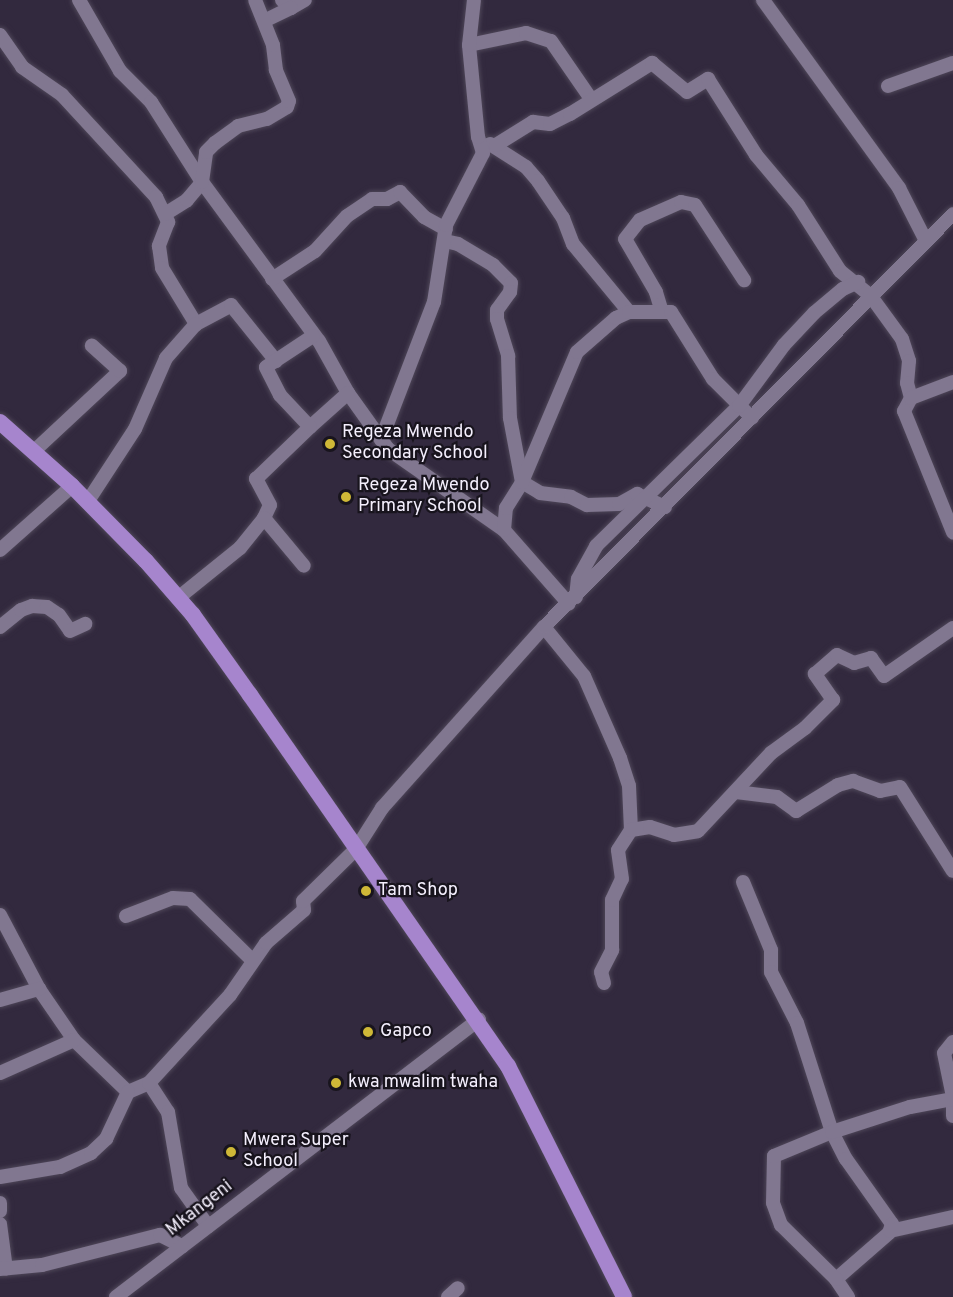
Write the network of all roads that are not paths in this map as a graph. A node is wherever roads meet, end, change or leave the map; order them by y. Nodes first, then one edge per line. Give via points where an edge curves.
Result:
1 (79, 0) edge
2 (255, 0) edge
3 (305, 0) edge
4 (474, 0) edge
5 (763, 0) edge
6 (287, 4) edge
7 (264, 21) junction
8 (0, 35) edge
9 (469, 45) junction
10 (953, 63) edge
11 (888, 86) dead end
12 (591, 99) junction
13 (481, 143) junction
14 (496, 145) junction
15 (202, 182) junction
16 (165, 214) junction
17 (953, 214) edge
18 (446, 235) junction
19 (926, 241) junction
20 (272, 279) junction
21 (744, 280) dead end
22 (858, 282) junction
23 (870, 295) junction
24 (629, 312) junction
25 (663, 312) junction
26 (196, 324) junction
27 (313, 336) junction
28 (92, 346) dead end
29 (276, 361) junction
30 (953, 382) edge
31 (348, 393) junction
32 (911, 398) junction
33 (739, 406) junction
34 (752, 418) junction
35 (0, 422) edge
36 (309, 427) junction
37 (381, 440) junction
38 (33, 452) junction
39 (522, 482) junction
40 (72, 486) junction
41 (646, 496) junction
42 (88, 501) junction
43 (665, 507) junction
44 (264, 518) junction
45 (504, 530) junction
46 (953, 532) edge
47 (0, 550) edge
48 (304, 566) dead end
49 (178, 598) junction
50 (573, 600) junction
51 (85, 624) dead end
52 (0, 627) edge
53 (544, 627) junction
54 (953, 628) edge
55 (736, 792) junction
56 (631, 830) junction
57 (356, 849) junction
58 (953, 871) edge
59 (743, 882) dead end
60 (0, 915) edge
61 (126, 916) dead end
62 (253, 961) junction
63 (604, 982) dead end
64 (39, 989) junction
65 (0, 1000) edge
66 (479, 1019) junction
67 (74, 1040) junction
68 (953, 1042) edge
69 (0, 1073) edge
70 (149, 1083) junction
71 (128, 1092) junction
72 (953, 1098) edge
73 (953, 1105) edge
74 (953, 1116) edge
75 (832, 1131) junction
76 (0, 1177) edge
77 (0, 1203) edge
78 (0, 1211) edge
79 (953, 1217) edge
80 (0, 1224) edge
81 (208, 1226) junction
82 (890, 1230) junction
83 (182, 1246) junction
84 (3, 1269) edge
85 (836, 1279) junction
86 (116, 1297) edge
87 (624, 1297) edge
88 (848, 1297) edge

1 - 15 street via 120,71 151,102
2 - 7 street
3 - 6 street
4 - 9 street
5 - 19 street via 899,188
6 - 7 street
7 - 15 street via 273,45 276,70 289,101 287,107 267,119 238,126 215,143 206,152
8 - 16 street via 22,67 76,109 156,197
9 - 12 street via 526,33 551,41
9 - 13 street
10 - 11 street
12 - 14 street via 550,124 533,122
12 - 22 street via 652,63 687,92 708,79 756,155 798,204 840,271
13 - 14 street
13 - 18 street via 479,167
14 - 24 street via 538,181 562,218 573,244
15 - 16 street via 187,200
15 - 20 street
16 - 26 street via 168,222 159,246 162,268
17 - 19 street
18 - 20 street via 400,192 387,199 372,199 362,203 315,251
18 - 37 street via 422,338
18 - 39 street via 493,265 511,283 510,292 497,310 497,319 508,356 510,418
19 - 23 street
20 - 27 street
21 - 25 street via 695,205 681,202 640,220 625,239 656,292
22 - 23 street
22 - 33 street via 843,289 784,345
23 - 32 street via 902,339 909,362 907,383
23 - 34 street
24 - 25 street
24 - 39 street via 616,318 576,352
25 - 33 street via 671,312 713,379
26 - 29 street via 231,305
26 - 42 street via 166,358 135,429
27 - 29 street
27 - 31 street
28 - 38 street via 120,371
29 - 36 street via 266,371 280,395
30 - 32 street
31 - 36 street
31 - 37 street
32 - 46 street via 904,411
33 - 34 street
33 - 41 street
34 - 43 street
35 - 38 main road
36 - 44 street via 256,479 270,505
37 - 45 street via 400,458
38 - 40 main road
39 - 41 street via 540,493 554,493 600,507 619,504 637,494
39 - 45 street via 506,508
40 - 42 main road
40 - 47 street
41 - 43 street
41 - 50 street via 596,546 578,579
42 - 49 main road
43 - 50 street
44 - 48 street
44 - 49 street via 240,548
45 - 50 street
49 - 57 main road
50 - 53 street
51 - 52 street via 70,631 59,615 47,607 32,606
53 - 56 street via 584,676 620,758 629,786
53 - 57 street via 382,808
54 - 55 street via 884,676 871,658 854,663 837,655 820,667 815,674 832,700 806,728 771,753
55 - 56 street via 707,817 698,831 674,835 650,827
55 - 58 street via 777,797 796,811 838,785 853,781 880,791 900,787
56 - 63 street via 618,850 622,879 612,900 612,950 601,972
57 - 62 street via 303,901 304,910 267,942
57 - 66 main road
59 - 75 street via 771,950 771,972 797,1023
60 - 64 street
61 - 62 street via 173,898 190,899
62 - 70 street via 230,995
64 - 65 street
64 - 67 street
66 - 81 street, Mkangeni
66 - 87 main road via 534,1115
67 - 69 street
67 - 71 street
68 - 72 street via 944,1053
70 - 71 street
70 - 81 street via 168,1113 181,1188
71 - 76 street via 106,1139 91,1153 60,1167
72 - 75 street
73 - 74 street
75 - 82 street via 846,1159 892,1224
75 - 85 street via 774,1156 773,1203 781,1225
77 - 78 street
79 - 82 street
80 - 84 street
81 - 83 street, Mkangeni
82 - 85 street
83 - 84 street via 160,1235 42,1265
83 - 86 street, Mkangeni
85 - 88 street

